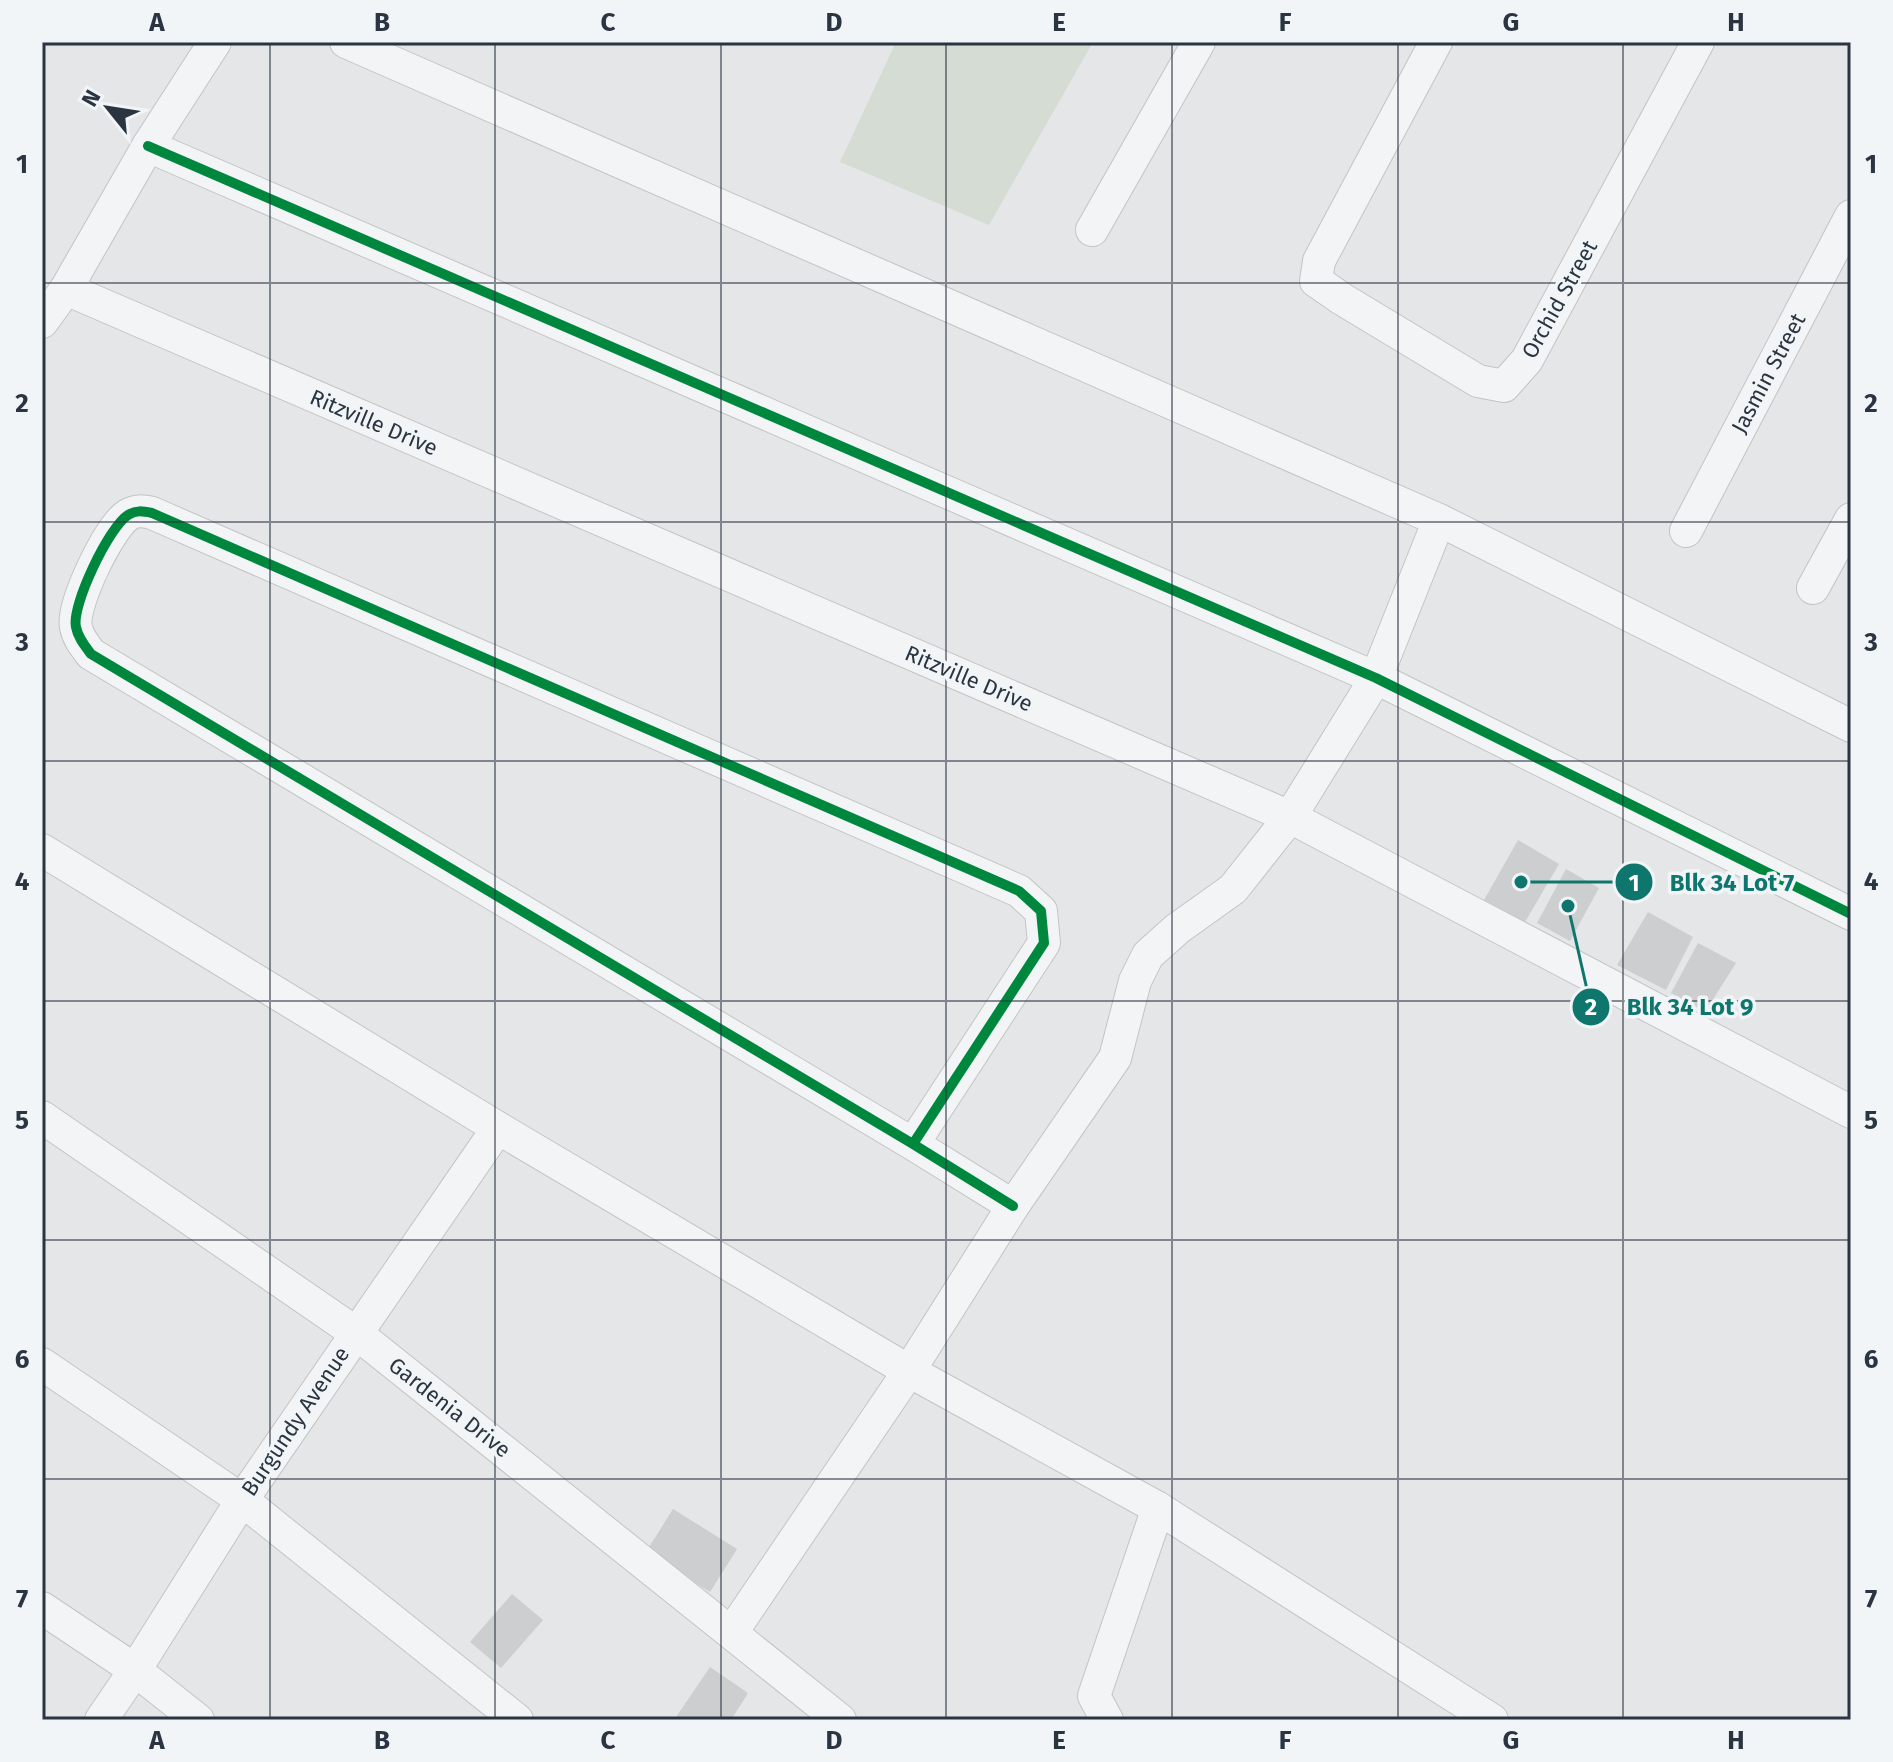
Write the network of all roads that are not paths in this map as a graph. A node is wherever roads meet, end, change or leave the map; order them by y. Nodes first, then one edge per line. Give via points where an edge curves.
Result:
1 (215, 42) edge
2 (346, 42) edge
3 (1199, 42) edge
4 (1436, 42) edge
5 (1698, 42) edge
6 (148, 146) junction
7 (1851, 216) edge
8 (1092, 230) dead end
9 (66, 289) junction
10 (42, 322) edge
11 (1851, 519) edge
12 (1439, 520) junction
13 (1686, 531) dead end
14 (1813, 588) dead end
15 (1376, 678) junction
16 (1851, 726) edge
17 (1290, 817) junction
18 (42, 850) edge
19 (1851, 914) edge
20 (1851, 1112) edge
21 (42, 1117) edge
22 (498, 1128) junction
23 (913, 1144) junction
24 (1013, 1206) junction
25 (356, 1333) junction
26 (42, 1364) edge
27 (909, 1371) junction
28 (242, 1500) junction
29 (1158, 1508) junction
30 (42, 1608) edge
31 (732, 1632) junction
32 (135, 1670) junction
33 (101, 1720) edge
34 (198, 1720) edge
35 (517, 1720) edge
36 (840, 1720) edge
37 (1107, 1720) edge
38 (1492, 1720) edge

1 - 6 street
2 - 12 street
3 - 8 street
4 - 5 street, Orchid Street via 1319,261 1316,281 1478,381 1504,386 1527,360
6 - 9 street
6 - 15 street
7 - 13 street, Jasmin Street
9 - 10 street
9 - 17 street, Ritzville Drive
11 - 14 street
12 - 15 street
12 - 16 street
15 - 17 street
15 - 19 street
17 - 20 street, Ritzville Drive
17 - 24 street via 1233,889 1148,955 1135,981 1115,1058
18 - 22 street
21 - 25 street, Gardenia Drive
22 - 25 street, Burgundy Avenue
22 - 27 street
23 - 23 street via 91,654 75,625 87,580 115,526 139,510 152,513 1019,891 1041,911 1044,943
23 - 24 street
24 - 27 street
25 - 28 street, Burgundy Avenue
25 - 31 street, Gardenia Drive
26 - 28 street
27 - 29 street
27 - 31 street
28 - 32 street, Burgundy Avenue
28 - 35 street
29 - 37 street via 1094,1696
29 - 38 street
30 - 32 street
31 - 36 street, Gardenia Drive
32 - 33 street, Burgundy Avenue
32 - 34 street

